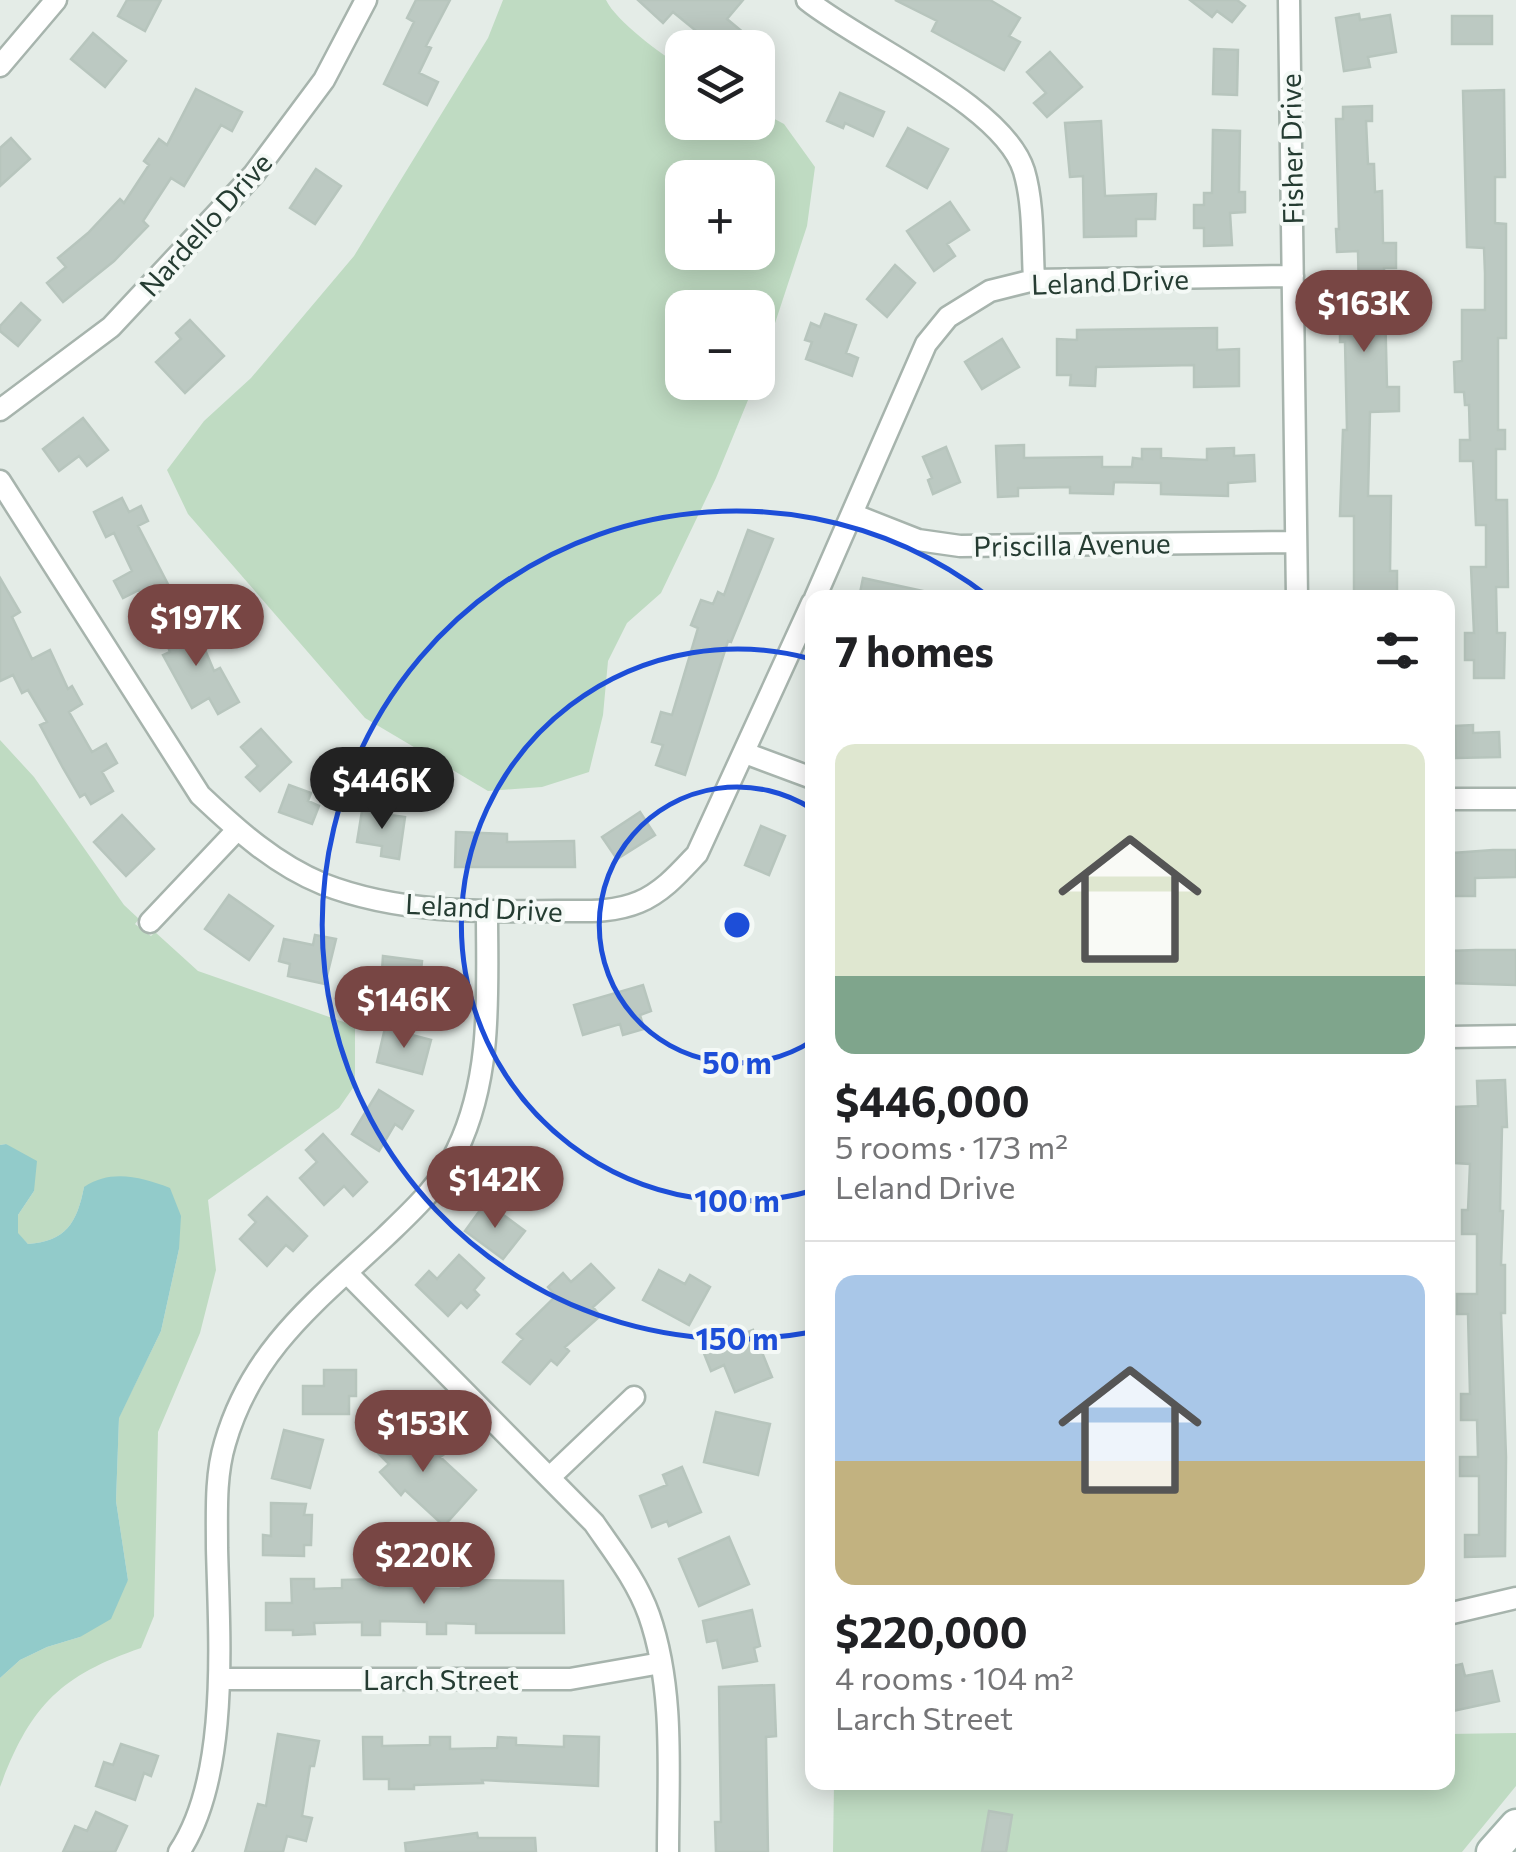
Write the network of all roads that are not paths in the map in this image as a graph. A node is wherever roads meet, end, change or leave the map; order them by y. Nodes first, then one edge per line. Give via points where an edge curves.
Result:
1 (366, 0) edge
2 (807, 0) edge
3 (1289, 0) edge
4 (50, 3) edge
5 (0, 66) edge
6 (1293, 276) junction
7 (1034, 280) junction
8 (0, 410) edge
9 (0, 481) edge
10 (852, 514) junction
11 (1296, 542) junction
12 (818, 590) edge
13 (1296, 590) edge
14 (805, 620) edge
15 (745, 753) junction
16 (805, 775) edge
17 (1455, 799) edge
18 (1516, 799) edge
19 (236, 830) junction
20 (486, 912) junction
21 (150, 922) dead end
22 (1455, 1036) edge
23 (1516, 1036) edge
24 (347, 1273) junction
25 (634, 1397) dead end
26 (550, 1477) junction
27 (1516, 1598) edge
28 (1455, 1612) edge
29 (660, 1662) junction
30 (219, 1679) junction
31 (1516, 1825) edge
32 (179, 1852) edge
33 (668, 1852) edge
34 (1492, 1852) edge

1 - 8 street, Nardello Drive via 324,80 254,174 111,326
2 - 7 street via 989,120 1011,145 1029,193
3 - 6 street, Fisher Drive
4 - 5 street
6 - 7 street, Leland Drive
6 - 11 street, Fisher Drive
7 - 10 street, Leland Drive via 990,291 948,317 926,344
9 - 19 street, Leland Drive via 200,795
10 - 11 street, Priscilla Avenue via 918,540 960,546
10 - 12 street, Leland Drive
11 - 13 street, Fisher Drive
14 - 15 street, Leland Drive
15 - 16 street
15 - 20 street, Leland Drive via 697,854 640,902 610,911
17 - 18 street
19 - 20 street, Leland Drive via 322,884 410,907
19 - 21 street
20 - 24 street via 486,1054 468,1126 437,1184
22 - 23 street
24 - 26 street
24 - 30 street via 282,1334 243,1392 224,1446 217,1498
25 - 26 street
26 - 29 street via 627,1569 649,1614
27 - 28 street
29 - 30 street, Larch Street via 570,1679
29 - 33 street
30 - 32 street via 203,1796
31 - 34 main road

